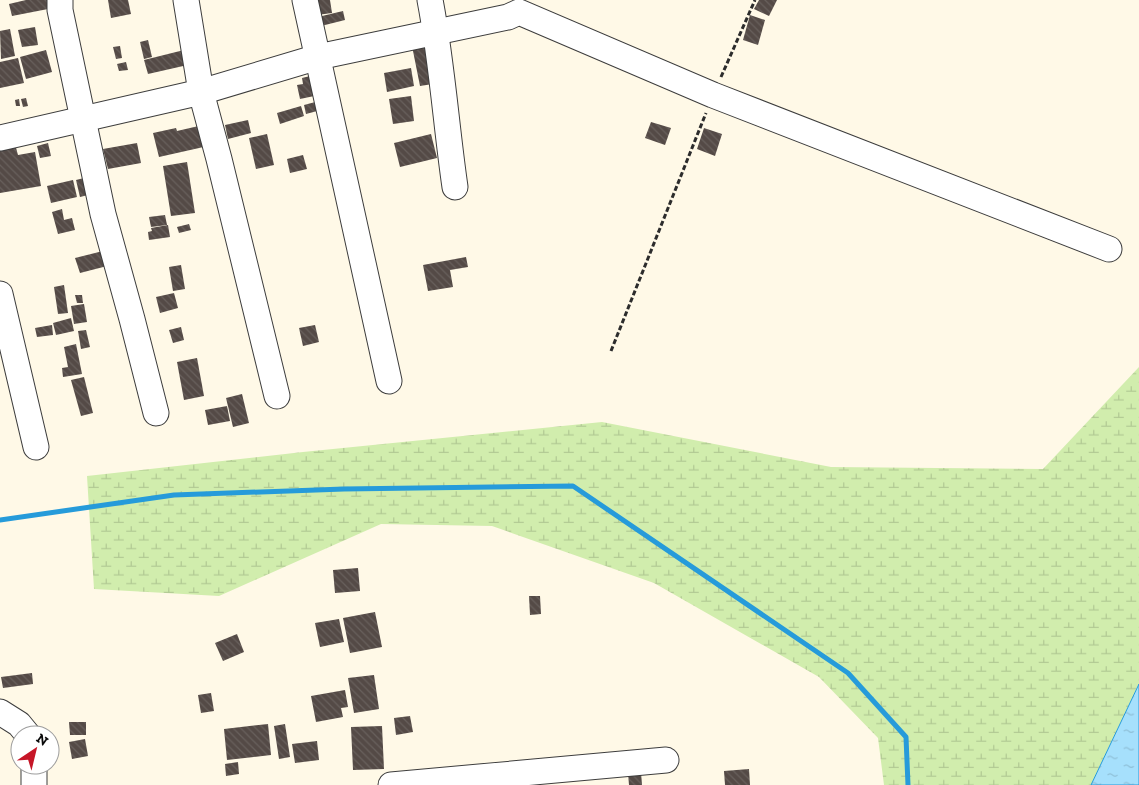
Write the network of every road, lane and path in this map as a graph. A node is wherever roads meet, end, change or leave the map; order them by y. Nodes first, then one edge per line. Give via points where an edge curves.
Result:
1 (60, 0) edge
2 (186, 0) edge
3 (305, 0) edge
4 (430, 0) edge
5 (755, 0) edge
6 (506, 8) edge
7 (436, 31) junction
8 (318, 57) junction
9 (201, 92) junction
10 (713, 95) junction
11 (82, 119) junction
12 (0, 138) edge
13 (455, 187) dead end
14 (1109, 249) dead end
15 (0, 294) edge
16 (611, 351) dead end
17 (389, 381) dead end
18 (277, 396) dead end
19 (156, 413) dead end
20 (36, 447) dead end
21 (0, 712) edge
22 (20, 725) edge
23 (666, 760) dead end
24 (391, 785) edge

1 - 11 street
2 - 9 street
3 - 8 street
4 - 7 street
5 - 10 path
6 - 7 street
6 - 10 street
7 - 8 street
7 - 13 street
8 - 9 street
8 - 17 street
9 - 11 street
9 - 18 street
10 - 14 street
10 - 16 path
11 - 12 street
11 - 19 street via 103,214
15 - 20 street
21 - 22 street
23 - 24 street

